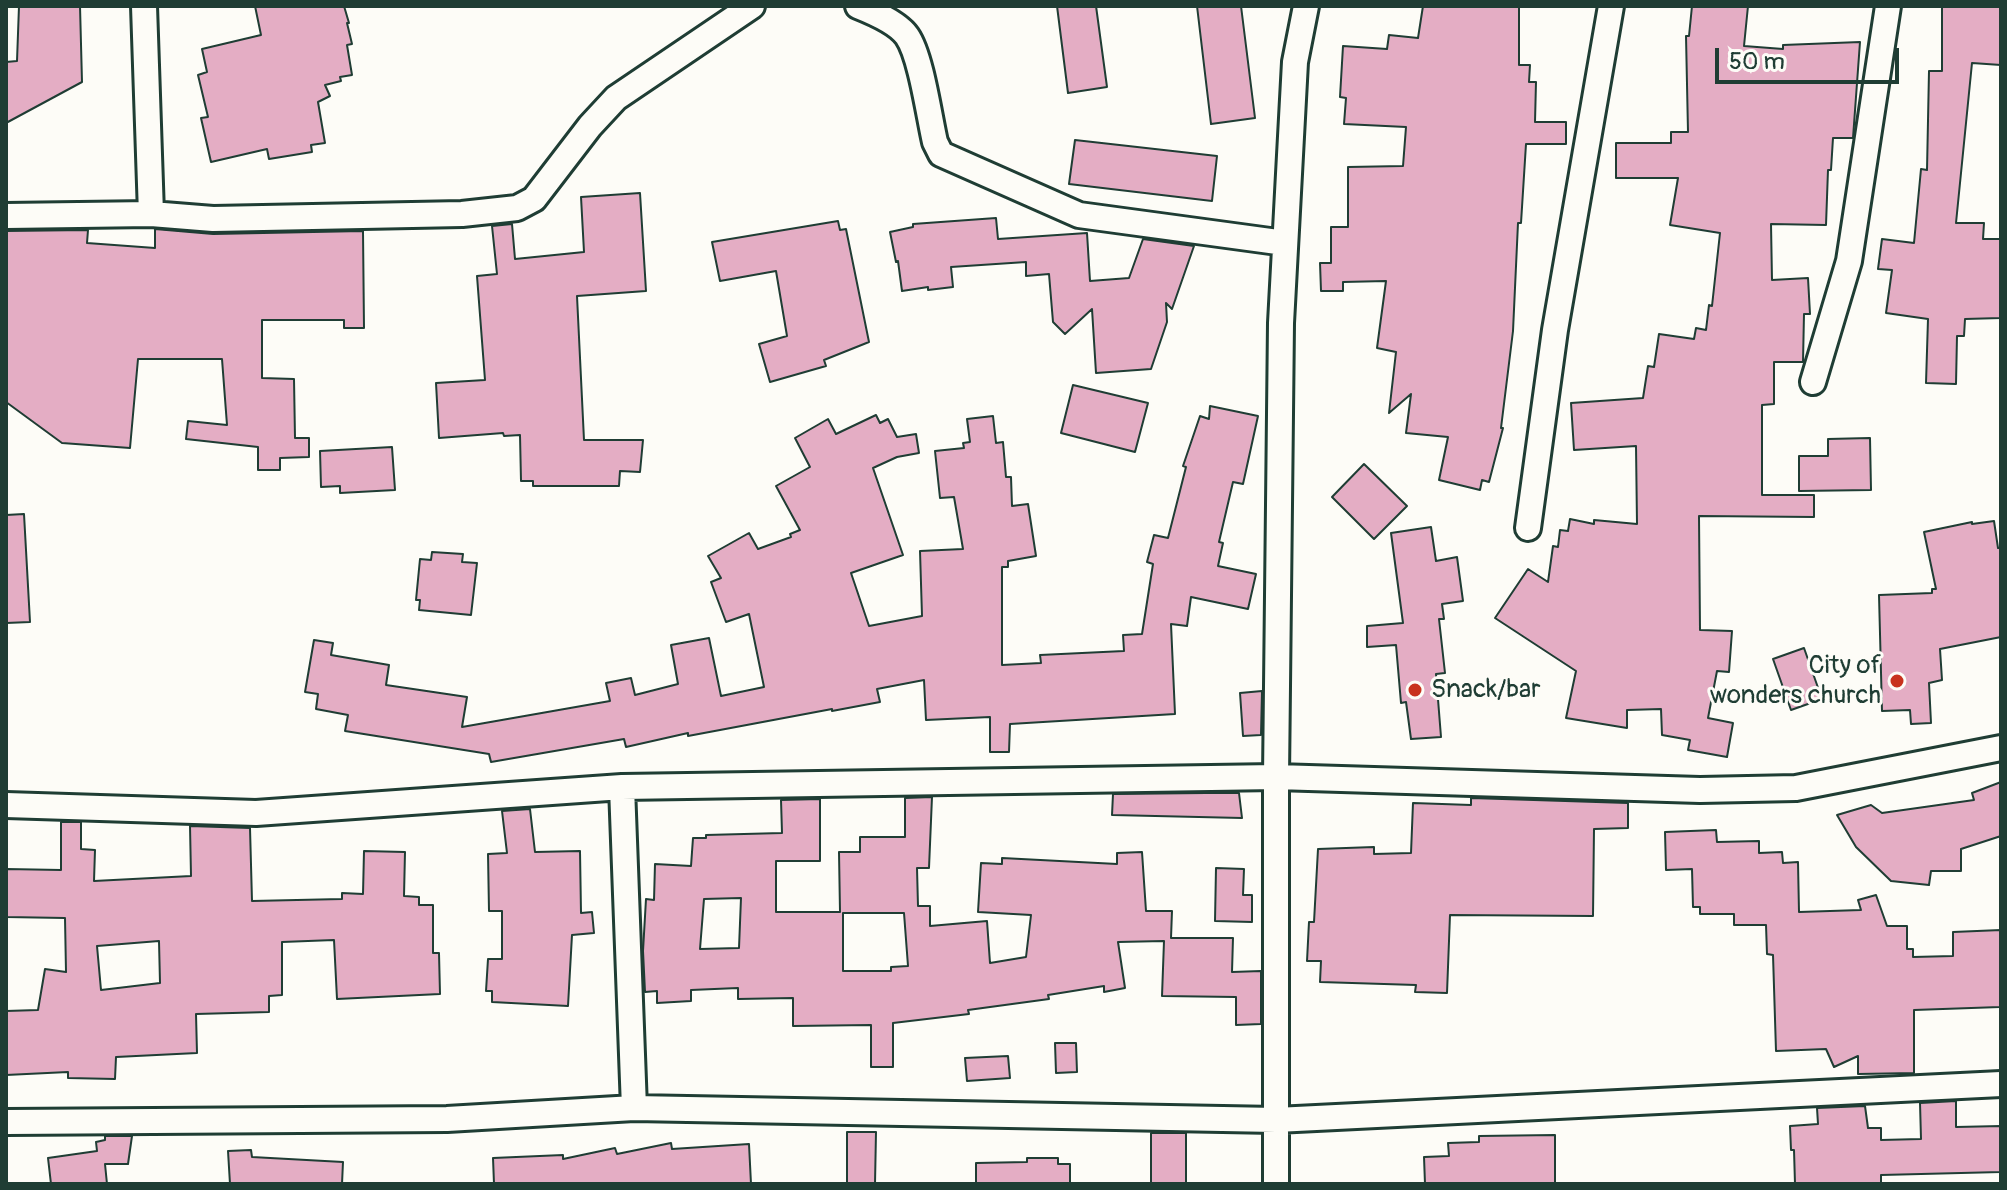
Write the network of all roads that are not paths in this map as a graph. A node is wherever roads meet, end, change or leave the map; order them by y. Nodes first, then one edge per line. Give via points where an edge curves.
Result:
1 (144, 6) edge
2 (752, 6) edge
3 (858, 6) edge
4 (1306, 6) edge
5 (1611, 6) edge
6 (1888, 6) edge
7 (151, 214) junction
8 (6, 216) edge
9 (1285, 243) junction
10 (1813, 382) dead end
11 (1528, 528) dead end
12 (2001, 748) edge
13 (1276, 777) junction
14 (622, 787) junction
15 (6, 805) edge
16 (2001, 1084) edge
17 (634, 1108) junction
18 (1276, 1120) junction
19 (6, 1122) edge
20 (1276, 1184) edge

1 - 7 street
2 - 7 street via 616,98 534,199 517,208 228,219
3 - 9 street via 906,34 941,154 1079,215
4 - 9 street via 1295,62
5 - 11 street via 1555,330
6 - 10 street via 1849,261
7 - 8 street
9 - 13 street
12 - 13 street via 1796,788 1700,790
13 - 14 street
13 - 18 street
14 - 15 street via 256,813
14 - 17 street
16 - 18 street
17 - 18 street
17 - 19 street via 447,1119
18 - 20 street

